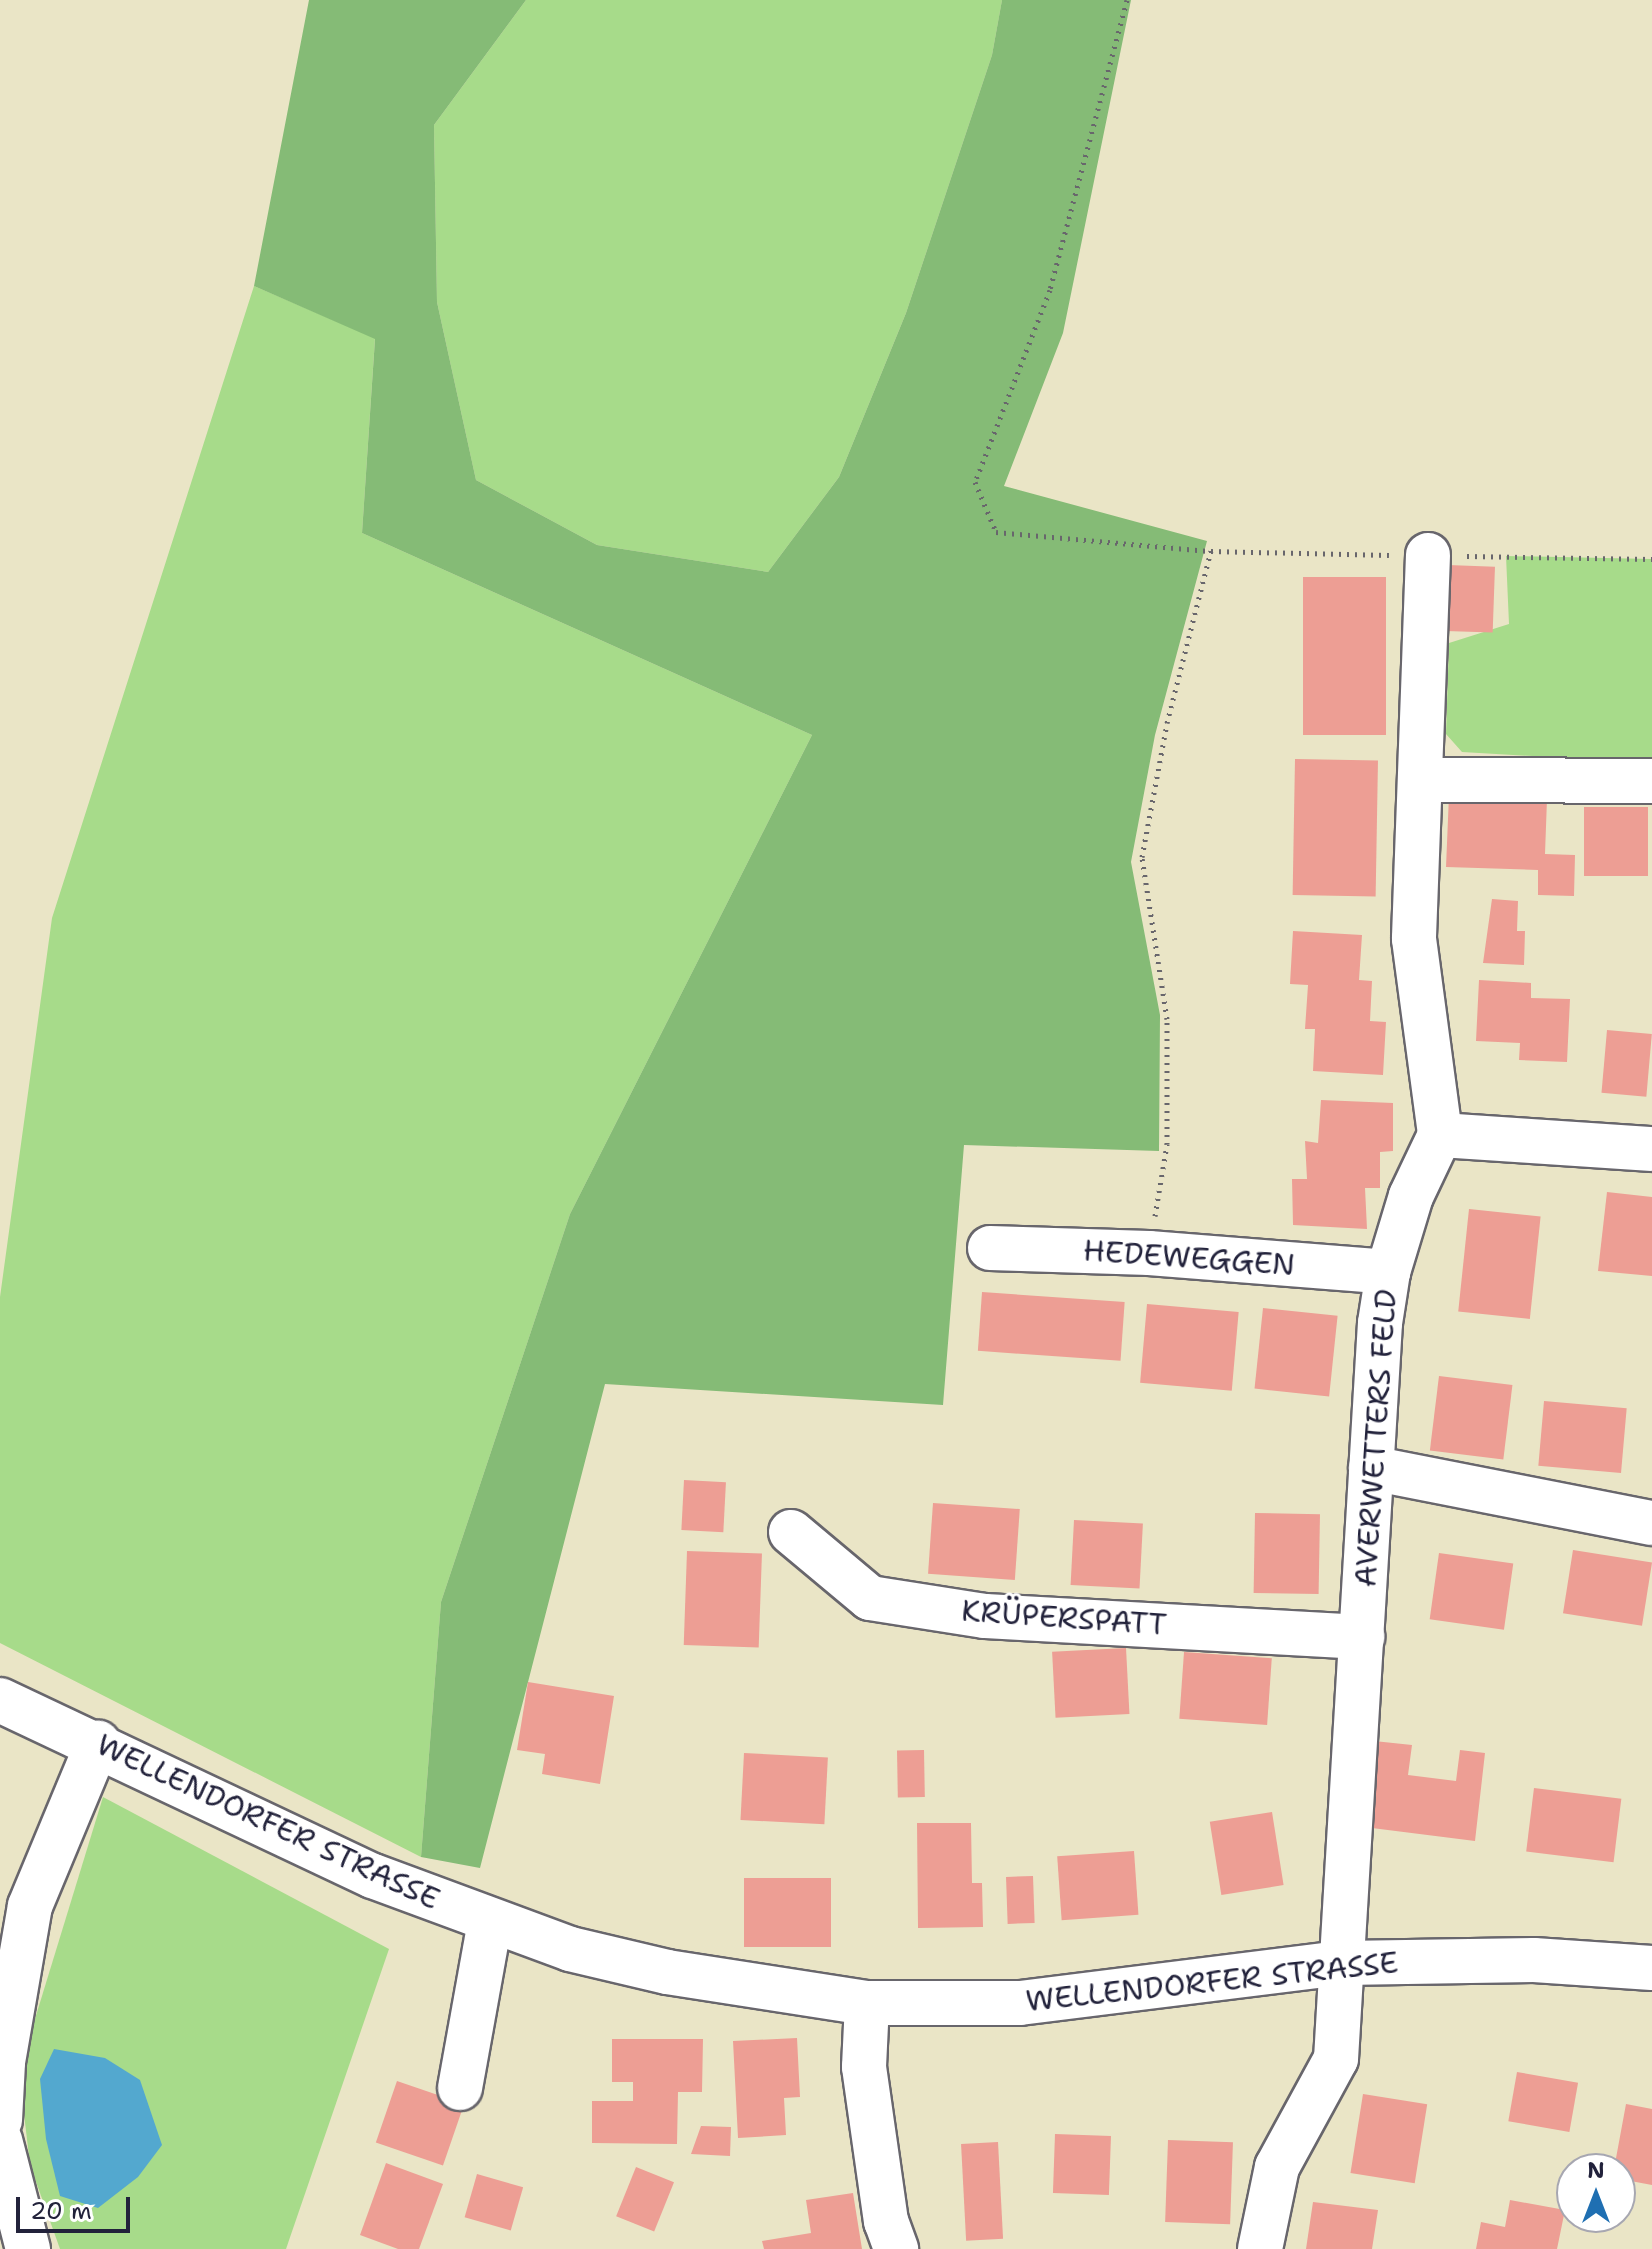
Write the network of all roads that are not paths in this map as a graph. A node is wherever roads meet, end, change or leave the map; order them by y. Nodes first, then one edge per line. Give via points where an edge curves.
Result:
1 (1428, 555) road end
2 (1420, 780) junction
3 (1652, 781) edge
4 (1440, 1135) junction
5 (1652, 1149) edge
6 (990, 1248) dead end
7 (1388, 1272) junction
8 (1371, 1468) junction
9 (1652, 1523) edge
10 (791, 1532) dead end
11 (1362, 1637) junction
12 (0, 1700) edge
13 (98, 1743) junction
14 (490, 1921) junction
15 (1342, 1963) junction
16 (1652, 1968) edge
17 (867, 2003) junction
18 (460, 2088) dead end
19 (0, 2120) edge
20 (0, 2140) edge
21 (28, 2249) edge
22 (896, 2249) edge
23 (1260, 2249) edge

1 - 2 street
2 - 3 street
2 - 4 street via 1414,939
4 - 5 street
4 - 7 street, AVERWETTERS FELD via 1411,1196
6 - 7 street, HEDEWEGGEN via 1149,1253
7 - 8 street, AVERWETTERS FELD
8 - 9 street
8 - 11 street, AVERWETTERS FELD
10 - 11 street, KRÜPERSPATT via 870,1598 985,1616
11 - 15 street, AVERWETTERS FELD
12 - 13 street, WELLENDORFER STRASSE
13 - 14 street, WELLENDORFER STRASSE via 373,1876
13 - 19 street via 30,1906 3,2062
14 - 17 street, WELLENDORFER STRASSE via 667,1972
14 - 18 street
15 - 16 street, WELLENDORFER STRASSE via 1534,1960
15 - 17 street, WELLENDORFER STRASSE via 1020,2003
15 - 23 street, AVERWETTERS FELD via 1336,2059 1277,2167
17 - 22 street via 864,2067 886,2221
20 - 21 street

